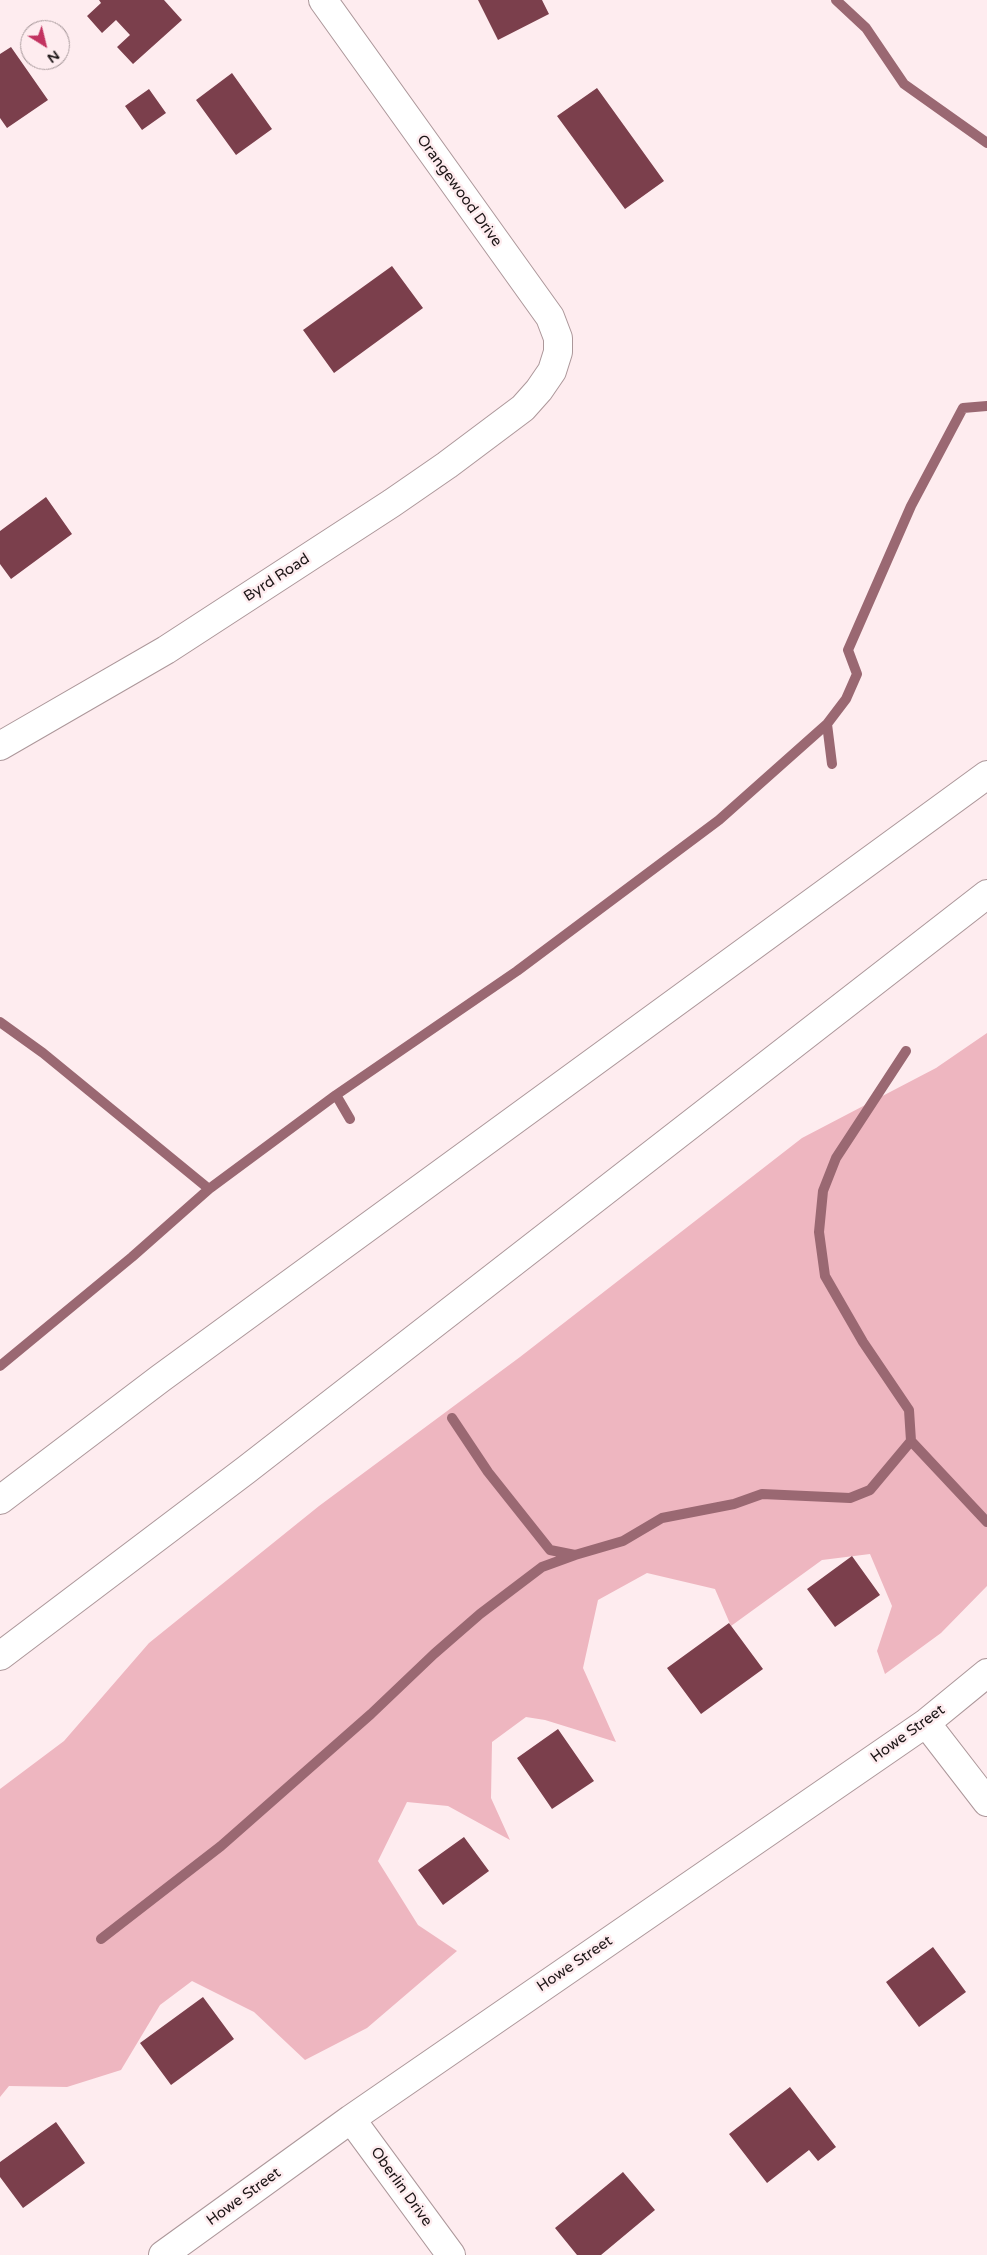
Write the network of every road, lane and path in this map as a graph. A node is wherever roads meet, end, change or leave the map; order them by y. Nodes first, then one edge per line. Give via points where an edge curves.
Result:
1 (323, 0) edge
2 (539, 390) joint
3 (0, 746) edge
4 (987, 775) edge
5 (987, 894) edge
6 (0, 1500) edge
7 (0, 1656) edge
8 (987, 1673) edge
9 (926, 1723) junction
10 (987, 1802) edge
11 (351, 2119) junction
12 (164, 2255) edge
13 (451, 2255) edge

1 - 2 main road, Orangewood Drive via 550,317 558,338 558,352 552,371
2 - 3 main road, Byrd Road via 523,408 392,503 166,650
4 - 6 main road via 177,1366
5 - 7 main road via 246,1470
8 - 9 main road, Howe Street
9 - 10 main road
9 - 11 main road, Howe Street
11 - 12 main road, Howe Street
11 - 13 main road, Oberlin Drive

